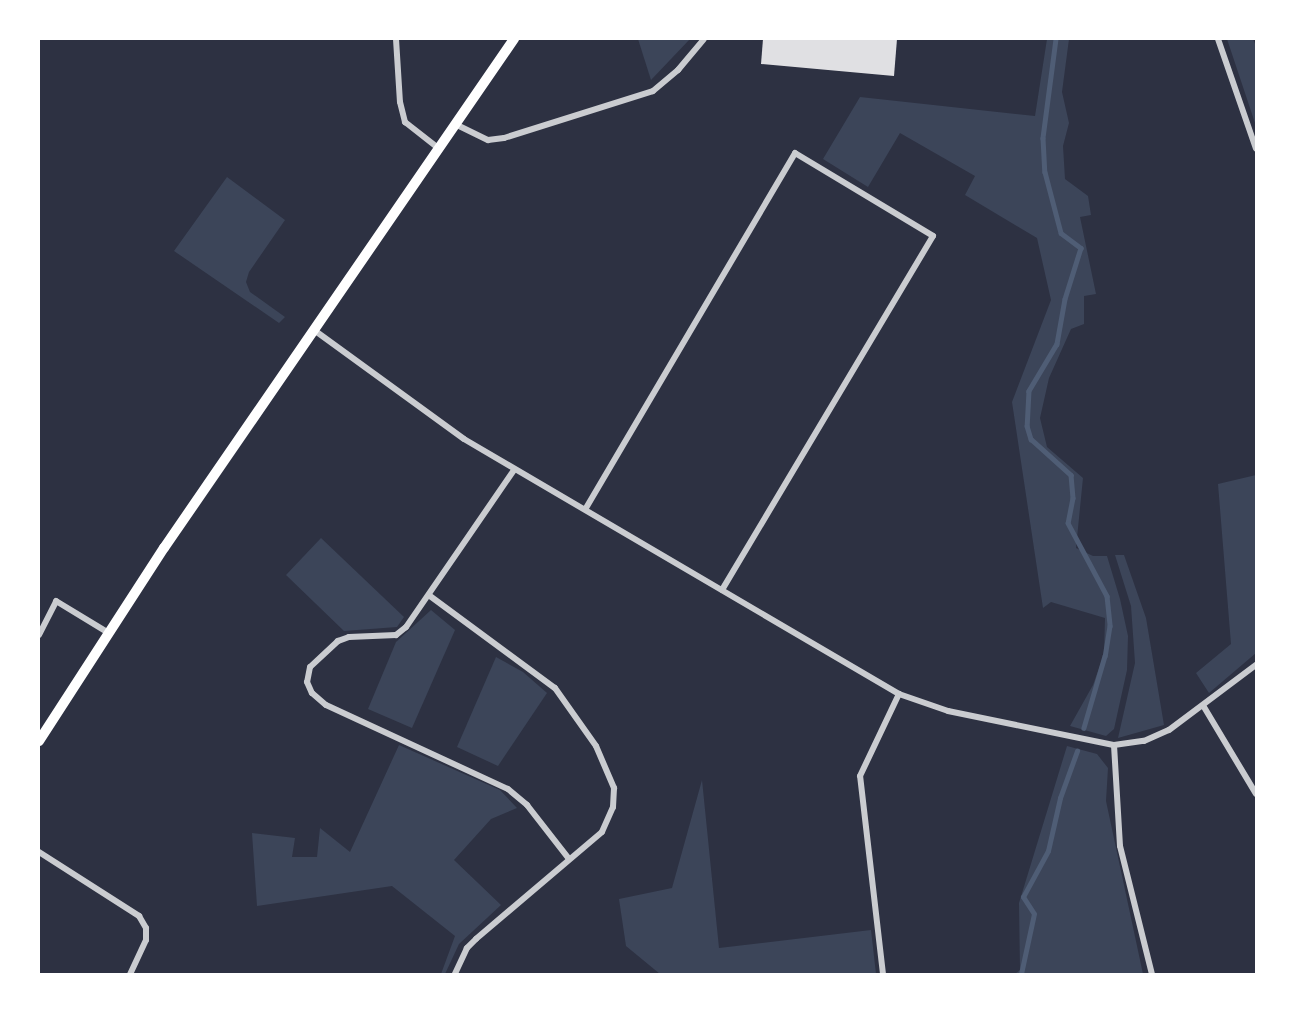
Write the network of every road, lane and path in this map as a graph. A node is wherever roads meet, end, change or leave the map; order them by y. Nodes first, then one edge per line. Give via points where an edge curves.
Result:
1 (396, 39) edge
2 (514, 39) edge
3 (704, 39) edge
4 (1218, 39) edge
5 (455, 124) junction
6 (438, 148) junction
7 (1256, 149) edge
8 (314, 330) junction
9 (514, 470) junction
10 (586, 508) junction
11 (722, 590) junction
12 (430, 596) junction
13 (107, 632) junction
14 (39, 635) edge
15 (1256, 666) edge
16 (899, 694) junction
17 (1204, 706) junction
18 (39, 741) edge
19 (1114, 745) junction
20 (1256, 794) edge
21 (39, 852) edge
22 (569, 860) junction
23 (130, 974) edge
24 (455, 974) edge
25 (883, 974) edge
26 (1152, 974) edge

1 - 6 street via 405,122
2 - 5 main road
3 - 5 street via 678,70 653,91 504,138 488,140
4 - 7 street
5 - 6 main road
6 - 8 main road
8 - 9 street via 464,439
8 - 13 main road
9 - 10 street
9 - 12 street
10 - 11 street
10 - 11 street via 795,153 933,236
11 - 16 street
12 - 22 street via 555,688 609,768 614,788 602,832
12 - 22 street via 396,635 338,641 310,667 307,682 312,693 326,705 508,789 526,805
13 - 14 street via 57,601
13 - 18 main road
15 - 17 street
16 - 19 street via 958,713
16 - 25 street via 860,776
17 - 19 street via 1169,730 1144,741
17 - 20 street
19 - 26 street via 1120,846
21 - 23 street via 139,916 146,928 146,940
22 - 24 street via 467,948

